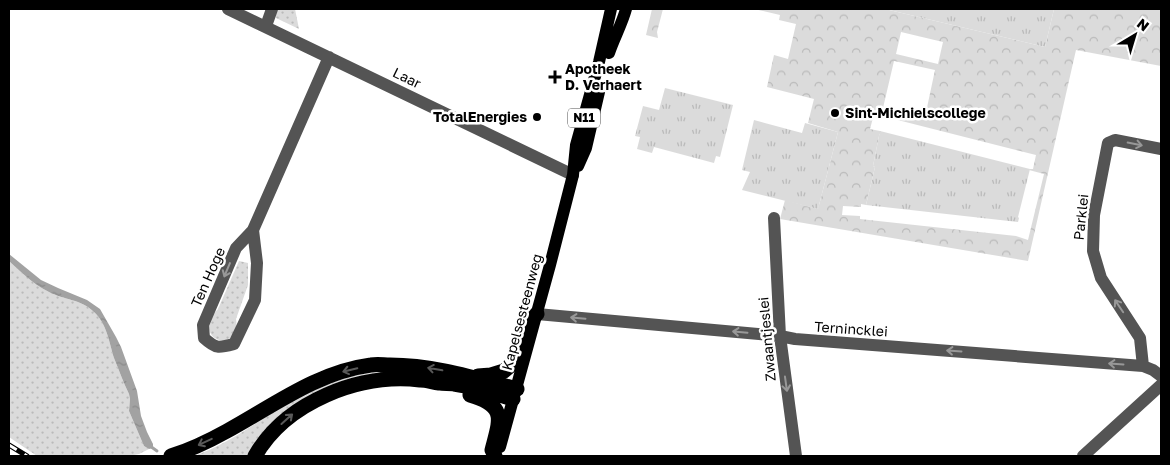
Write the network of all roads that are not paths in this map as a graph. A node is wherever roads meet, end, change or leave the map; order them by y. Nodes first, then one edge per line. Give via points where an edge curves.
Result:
1 (228, 9) edge
2 (272, 9) edge
3 (611, 9) edge
4 (626, 9) edge
5 (266, 26) junction
6 (329, 58) junction
7 (1161, 149) edge
8 (574, 175) junction
9 (774, 218) dead end
10 (253, 230) junction
11 (537, 314) junction
12 (780, 336) junction
13 (1143, 366) junction
14 (472, 376) junction
15 (1161, 376) edge
16 (441, 384) junction
17 (1161, 385) edge
18 (515, 394) junction
19 (171, 456) edge
20 (255, 456) edge
21 (496, 456) edge
22 (796, 456) edge
23 (1083, 456) edge

1 - 5 street, Laar
2 - 5 street
3 - 8 main road, Kapelsesteenweg / N11 via 576,145
4 - 8 main road, Kapelsesteenweg / N11 via 608,57 586,148
5 - 6 street, Laar
6 - 8 street, Laar
6 - 10 street, Ten Hoge
13 -> 7 street, Parklei via 1140,338 1101,278 1093,251 1094,215 1108,143 1115,140
8 - 11 main road, Kapelsesteenweg / N11
9 - 12 street, Zwaantjeslei
10 -> 10 street, Ten Hoge via 236,248 203,325 204,338 213,346 221,348 234,344 255,300 257,263
12 -> 11 street, Ternincklei
11 - 14 highway via 524,322 511,365 491,375
11 - 18 main road, Kapelsesteenweg / N11
13 -> 12 street, Ternincklei
12 -> 22 street, Zwaantjeslei
13 - 15 street, Ternincklei
14 - 18 highway
14 -> 19 highway via 398,365 345,370 308,385 226,432
16 - 18 highway
20 -> 16 highway via 293,413 325,395 381,380 420,380
16 - 21 highway via 476,397 494,408 499,424 492,450
17 - 23 street
18 - 21 main road, Kapelsesteenweg / N11

